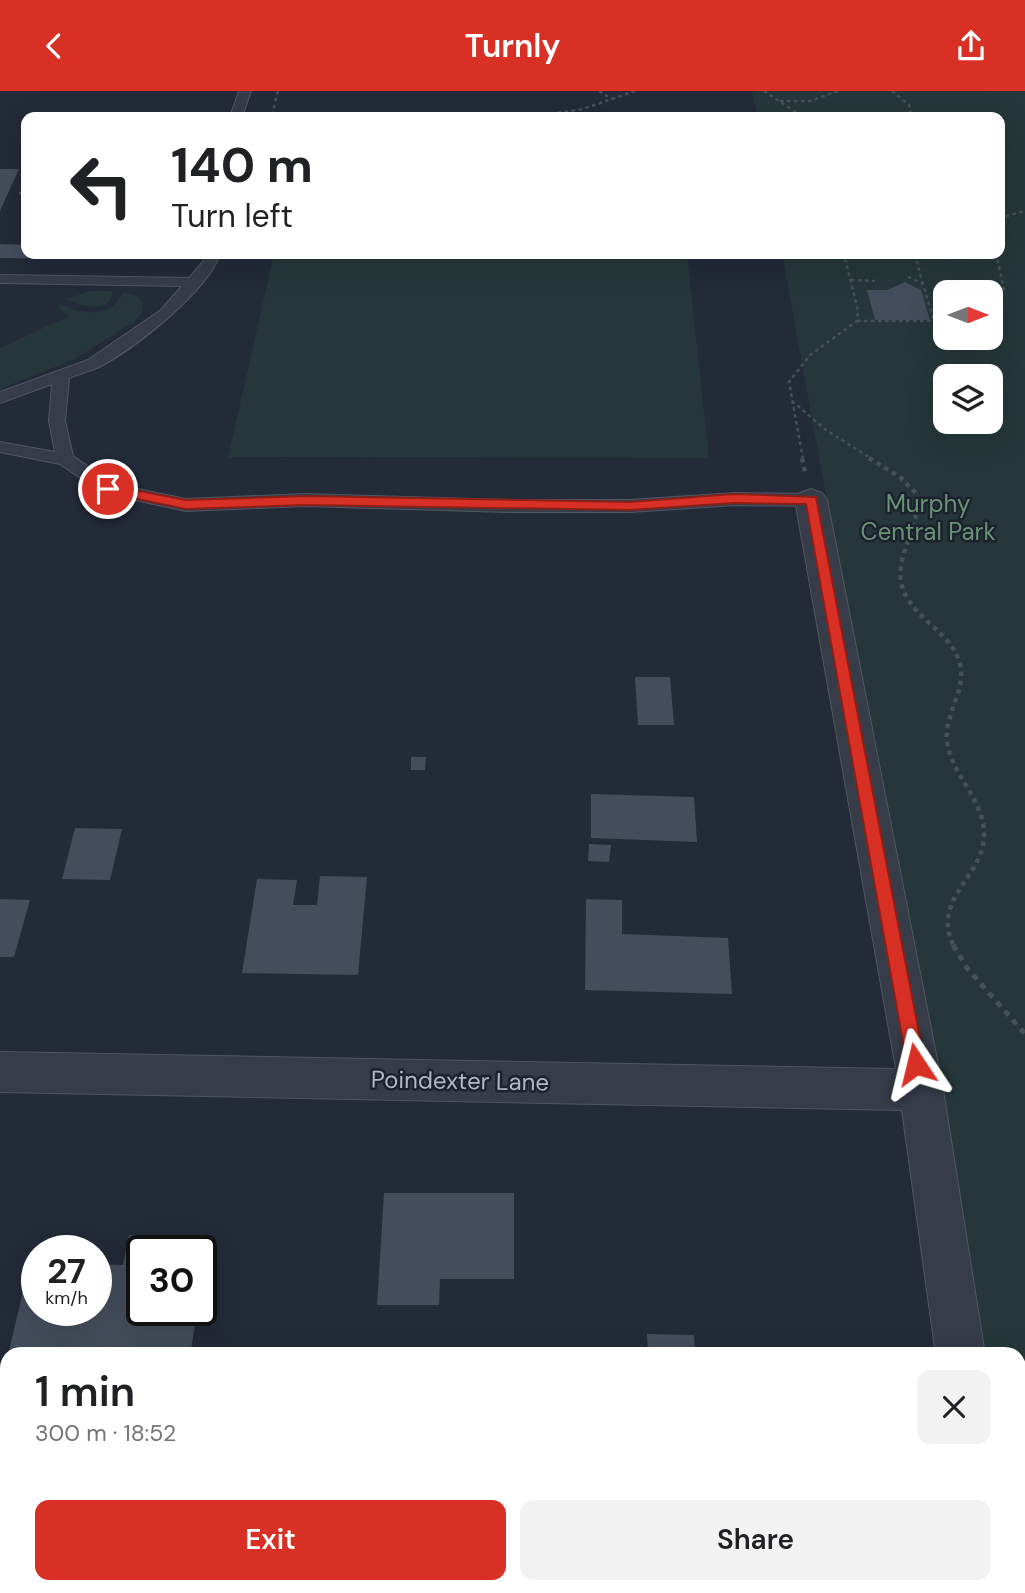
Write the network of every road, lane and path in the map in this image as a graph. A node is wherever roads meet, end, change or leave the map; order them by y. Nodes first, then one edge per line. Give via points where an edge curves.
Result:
1 (245, 91) edge
2 (278, 91) edge
3 (599, 91) edge
4 (635, 91) edge
5 (764, 91) edge
6 (838, 91) edge
7 (892, 91) edge
8 (628, 92) edge
9 (613, 99) junction
10 (780, 100) junction
11 (238, 112) edge
12 (273, 112) edge
13 (562, 112) edge
14 (796, 112) edge
15 (911, 112) edge
16 (1025, 211) edge
17 (1005, 216) edge
18 (211, 259) edge
19 (845, 259) edge
20 (916, 259) edge
21 (998, 259) edge
22 (908, 277) dead end
23 (0, 279) edge
24 (851, 280) junction
25 (876, 281) dead end
26 (193, 282) junction
27 (923, 284) junction
28 (1003, 299) edge
29 (933, 318) edge
30 (857, 321) junction
31 (933, 321) edge
32 (61, 375) junction
33 (0, 398) edge
34 (792, 401) junction
35 (0, 447) edge
36 (65, 459) junction
37 (811, 500) junction
38 (1025, 1034) edge
39 (0, 1072) edge
40 (921, 1090) junction
41 (960, 1347) edge

1 - 11 lane
2 - 12 path
3 - 9 path
4 - 8 path
5 - 10 path
6 - 10 path via 813,102
7 - 15 path via 906,100
8 - 9 path
9 - 13 path
10 - 14 path
16 - 17 path
18 - 26 lane
19 - 24 path
20 - 27 path
21 - 28 path
22 - 27 path
23 - 26 lane
24 - 25 path
24 - 30 path
26 - 32 lane via 166,313 94,363
27 - 29 path
30 - 31 path
30 - 34 path via 794,370 789,382
32 - 33 lane
32 - 36 lane via 57,421
34 - 37 path
34 - 38 path via 917,494 919,517 900,580 912,606 961,663 960,692 947,741 980,809 984,838 977,859 949,904 946,920 967,967
35 - 36 lane
36 - 37 lane via 108,489 186,505 306,501 630,506 734,499
37 - 40 street
39 - 40 street, Poindexter Lane
40 - 41 street

